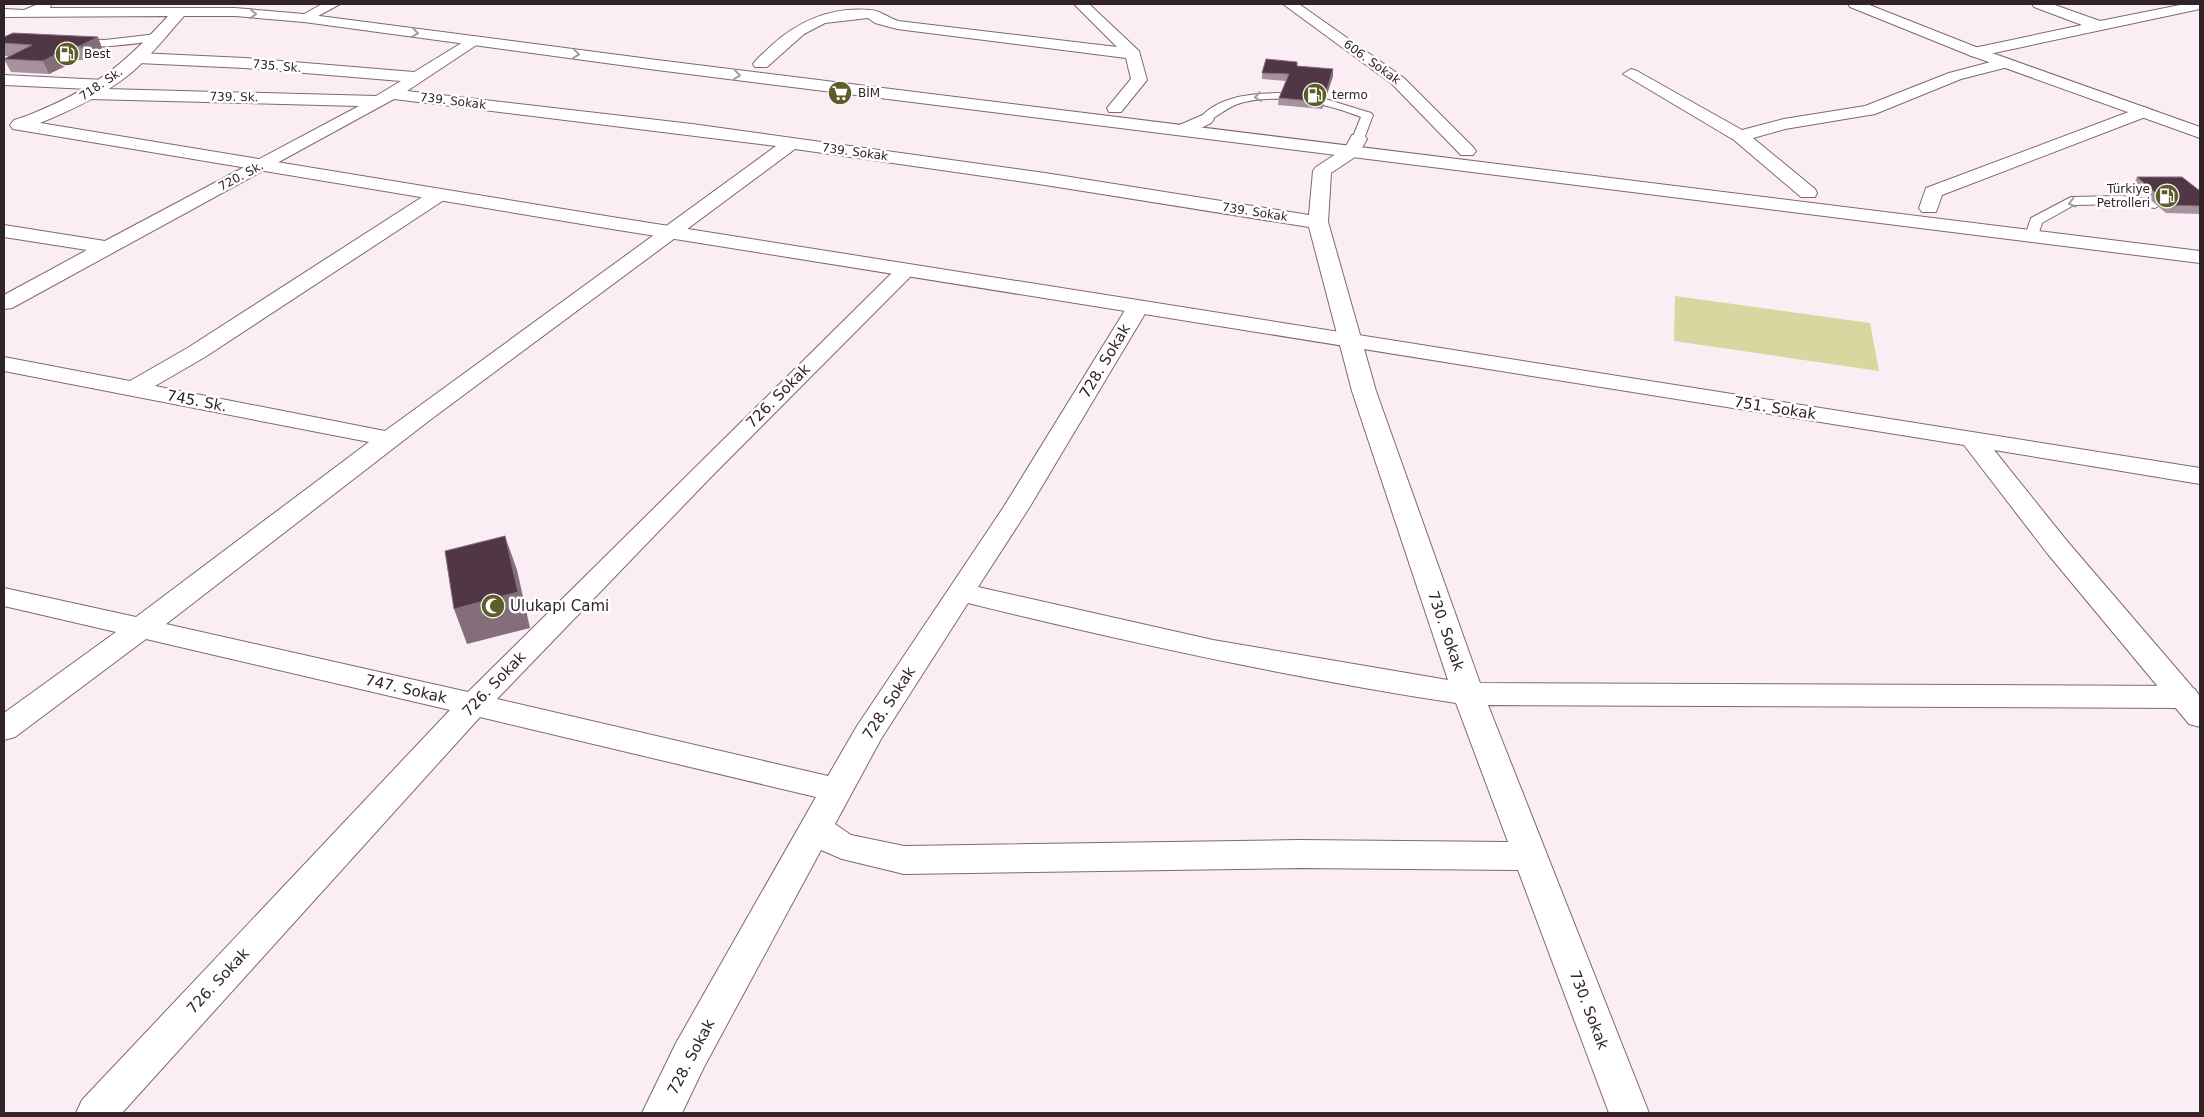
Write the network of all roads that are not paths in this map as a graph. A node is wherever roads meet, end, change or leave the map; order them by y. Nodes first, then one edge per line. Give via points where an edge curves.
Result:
1 (278, 4) edge
2 (1080, 4) edge
3 (1290, 4) edge
4 (1855, 4) edge
5 (2039, 4) edge
6 (2198, 5) edge
7 (329, 6) edge
8 (868, 9) edge
9 (14, 10) edge
10 (180, 12) junction
11 (2162, 13) junction
12 (304, 18) junction
13 (2191, 22) dead end
14 (2098, 26) junction
15 (157, 37) junction
16 (473, 40) junction
17 (68, 42) edge
18 (1975, 52) junction
19 (1133, 54) junction
20 (138, 58) junction
21 (2006, 63) junction
22 (761, 64) junction
23 (1631, 74) dead end
24 (416, 76) junction
25 (4, 80) edge
26 (104, 85) junction
27 (89, 94) junction
28 (385, 97) junction
29 (1115, 108) junction
30 (2142, 112) junction
31 (1205, 119) junction
32 (12, 128) edge
33 (1183, 130) junction
34 (2200, 132) edge
35 (1740, 136) junction
36 (792, 143) junction
37 (1355, 145) junction
38 (1467, 151) junction
39 (260, 166) junction
40 (1808, 193) junction
41 (440, 194) junction
42 (2155, 204) dead end
43 (1929, 208) junction
44 (1318, 222) junction
45 (2034, 228) junction
46 (4, 232) edge
47 (669, 234) junction
48 (2152, 234) dead end
49 (107, 247) junction
50 (2200, 257) edge
51 (906, 270) junction
52 (4, 303) edge
53 (1138, 307) junction
54 (1350, 339) junction
55 (4, 364) edge
56 (134, 389) junction
57 (389, 439) junction
58 (1973, 440) junction
59 (2200, 476) edge
60 (961, 592) junction
61 (4, 597) edge
62 (141, 628) junction
63 (1468, 694) junction
64 (473, 705) junction
65 (2192, 707) edge
66 (4, 729) edge
67 (837, 790) junction
68 (816, 828) junction
69 (1530, 856) junction
70 (96, 1113) edge
71 (662, 1113) edge
72 (1629, 1113) edge

1 - 7 street
2 - 19 street
3 - 38 street, 606. Sokak via 1398,81
4 - 18 street
5 - 14 street
6 - 11 street
7 - 12 street
7 - 22 street
8 - 19 street via 880,20 897,24
8 - 22 street via 821,18 799,28
9 - 10 street
10 -> 12 street via 235,12
10 - 15 street, 718. Sk.
11 - 13 street
11 - 14 street
12 -> 16 street
14 - 18 street
15 - 17 lane via 105,43
15 - 20 street, 718. Sk.
16 - 24 street, 720. Sk.
16 -> 33 street
18 - 21 street
19 - 29 street via 1139,80
20 - 24 street, 735. Sk.
20 - 26 street, 718. Sk.
21 - 30 street
21 - 35 street via 1955,76 1869,110 1784,124
22 - 29 street
23 - 35 street
24 - 28 street, 720. Sk.
25 - 26 street
26 - 27 street, 718. Sk.
27 - 28 street, 739. Sk.
27 - 32 street, 718. Sk.
28 - 36 street, 739. Sokak via 692,129
28 - 39 street, 720. Sk.
29 - 31 street
30 - 34 street
30 - 43 street via 1933,192
31 - 33 street
31 - 37 street
37 -> 31 lane via 1367,115 1343,104 1269,95 1233,101
32 - 39 street, 751. Sokak
33 - 37 street
35 - 40 street
36 - 44 street, 739. Sokak
36 - 47 street
37 - 38 street
37 - 44 street, 730. Sokak via 1322,170
37 - 45 street
38 - 40 street
39 - 41 street, 751. Sokak
39 - 49 street, 720. Sk.
40 - 43 street
41 - 47 street, 751. Sokak
41 - 56 street via 197,352
42 -> 45 lane via 2122,200 2070,201
43 - 45 street
44 - 54 street, 730. Sokak
45 - 48 street
45 - 50 street
46 - 49 street
47 - 51 street, 751. Sokak
47 - 57 street
49 - 52 street, 720. Sk.
51 - 53 street, 751. Sokak
51 - 64 street, 726. Sokak
53 - 54 street, 751. Sokak
53 - 60 street, 728. Sokak
54 - 58 street, 751. Sokak
54 - 63 street, 730. Sokak via 1364,391
55 - 56 street, 745. Sk.
56 - 57 street, 745. Sk.
57 - 62 street
58 - 59 street, 751. Sokak
58 - 65 street via 2057,547
60 - 63 street via 1107,628 1376,681
60 - 67 street, 728. Sokak via 868,734
61 - 62 street, 747. Sokak
62 - 64 street, 747. Sokak
62 - 66 street
63 - 65 street
63 - 69 street, 730. Sokak
64 - 67 street, 747. Sokak
64 - 70 street, 726. Sokak
67 - 68 street, 728. Sokak
68 - 69 street via 842,846 904,860 1299,854
68 - 71 street, 728. Sokak via 690,1055
69 - 72 street, 730. Sokak

